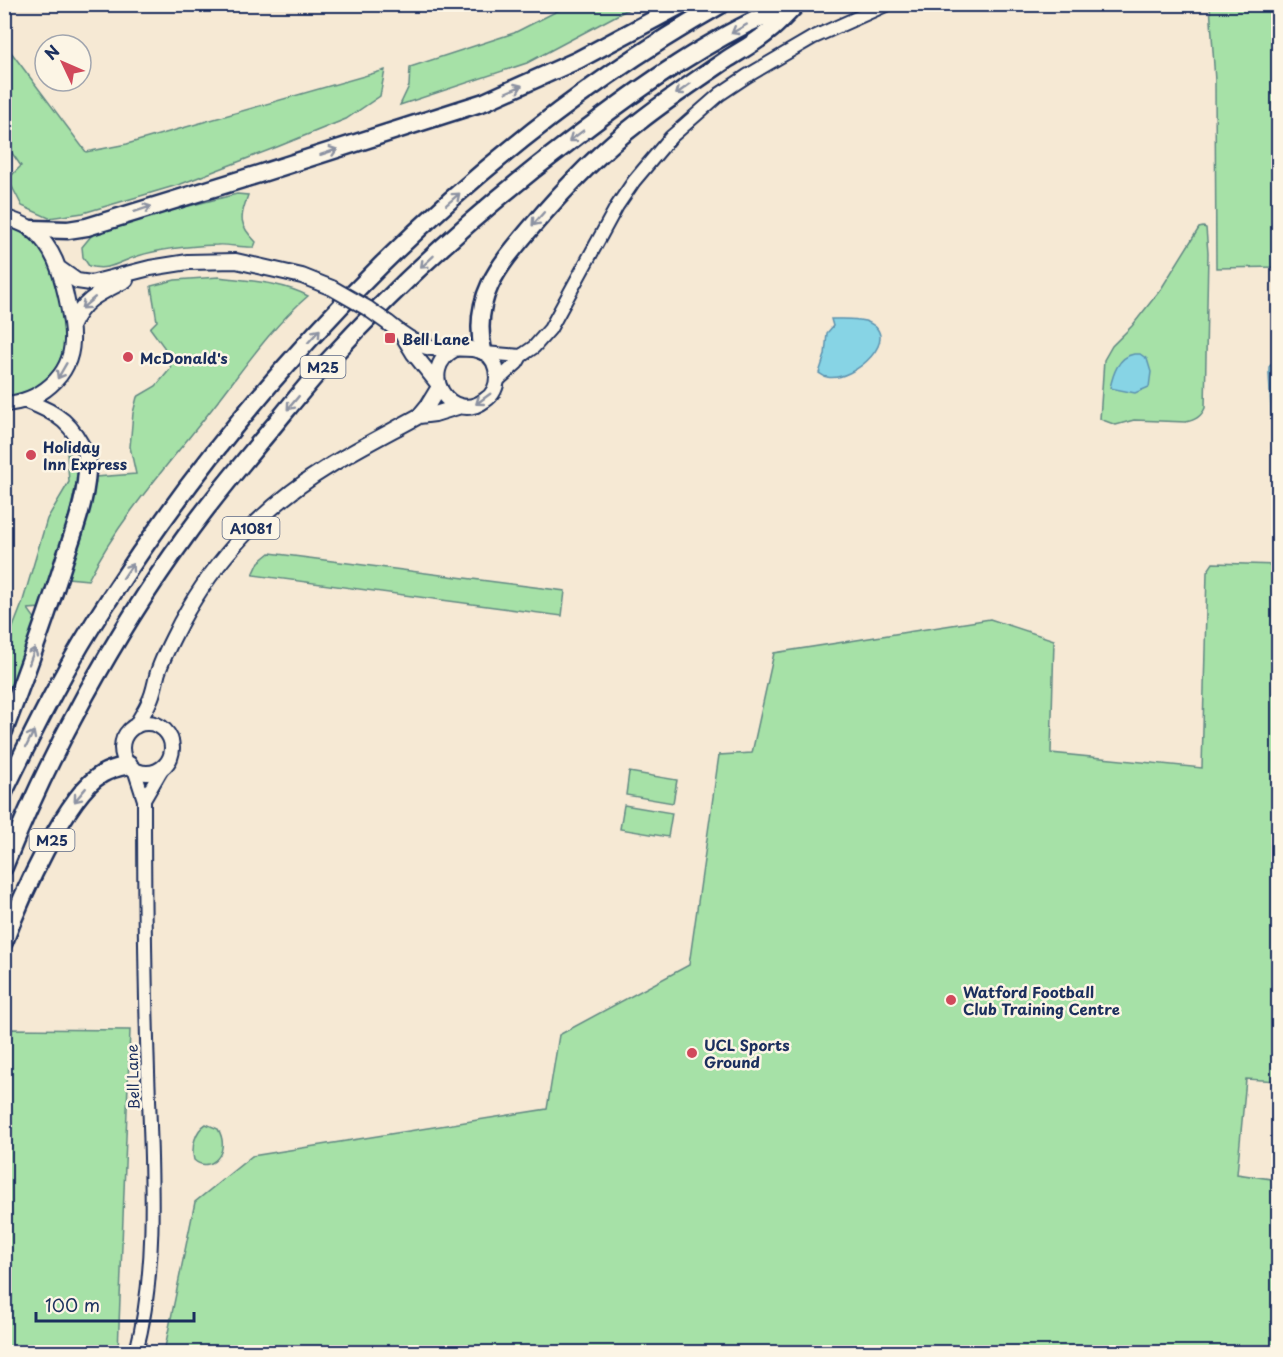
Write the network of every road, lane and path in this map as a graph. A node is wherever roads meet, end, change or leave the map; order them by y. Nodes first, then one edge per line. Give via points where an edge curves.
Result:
1 (683, 4) edge
2 (722, 4) edge
3 (792, 4) edge
4 (797, 4) edge
5 (888, 4) edge
6 (4, 218) edge
7 (32, 229) junction
8 (60, 268) junction
9 (150, 268) junction
10 (72, 325) junction
11 (403, 336) junction
12 (455, 349) junction
13 (484, 352) junction
14 (521, 356) junction
15 (497, 381) junction
16 (438, 385) junction
17 (26, 401) junction
18 (4, 404) edge
19 (461, 406) junction
20 (419, 416) junction
21 (87, 456) joint
22 (150, 701) junction
23 (136, 726) junction
24 (160, 727) junction
25 (4, 731) edge
26 (131, 767) junction
27 (162, 768) junction
28 (4, 792) edge
29 (144, 800) junction
30 (4, 867) edge
31 (4, 942) edge
32 (136, 1353) edge

7 -> 1 highway via 87,227 484,102 578,60
28 -> 2 highway, M25 via 78,648 134,561 206,462 325,324 384,262 498,159 566,106
3 -> 30 highway, M25 via 761,16 689,58 550,156 417,271 328,361 228,481 150,588 89,688
4 -> 13 highway via 767,33 639,121 540,216 488,287 481,311
5 - 14 main road via 783,54 720,94 671,137 617,206 550,329
6 - 7 main road
7 - 8 main road
8 - 9 main road via 78,281 91,283
8 - 10 main road
9 -> 10 main road via 89,300
9 - 11 main road, bridge via 236,261 302,276 367,308
10 -> 17 main road via 70,356 59,377 44,392
11 - 12 main road via 424,346
11 - 16 main road
12 - 13 main road via 473,347
12 - 16 main road via 441,362
13 - 14 main road
13 - 15 main road via 494,363
14 - 15 main road
15 -> 19 main road via 480,404
16 - 19 main road via 445,397
16 - 20 main road, A1081
17 - 18 main road
17 - 21 main road via 65,421
19 - 20 main road, A1081
20 - 22 main road, A1081 via 331,465 249,529 195,598 158,671
25 -> 21 highway via 76,526 86,492
22 - 23 main road, A1081
22 - 24 main road
23 - 24 main road
23 - 26 main road via 130,730 122,752
24 - 27 main road via 172,744 170,758
26 - 27 main road via 148,773
26 - 29 main road, Bell Lane
26 -> 31 highway, M25 via 101,774 76,800 40,862
27 - 29 main road, Bell Lane
29 - 32 main road, Bell Lane via 152,1180 148,1290

